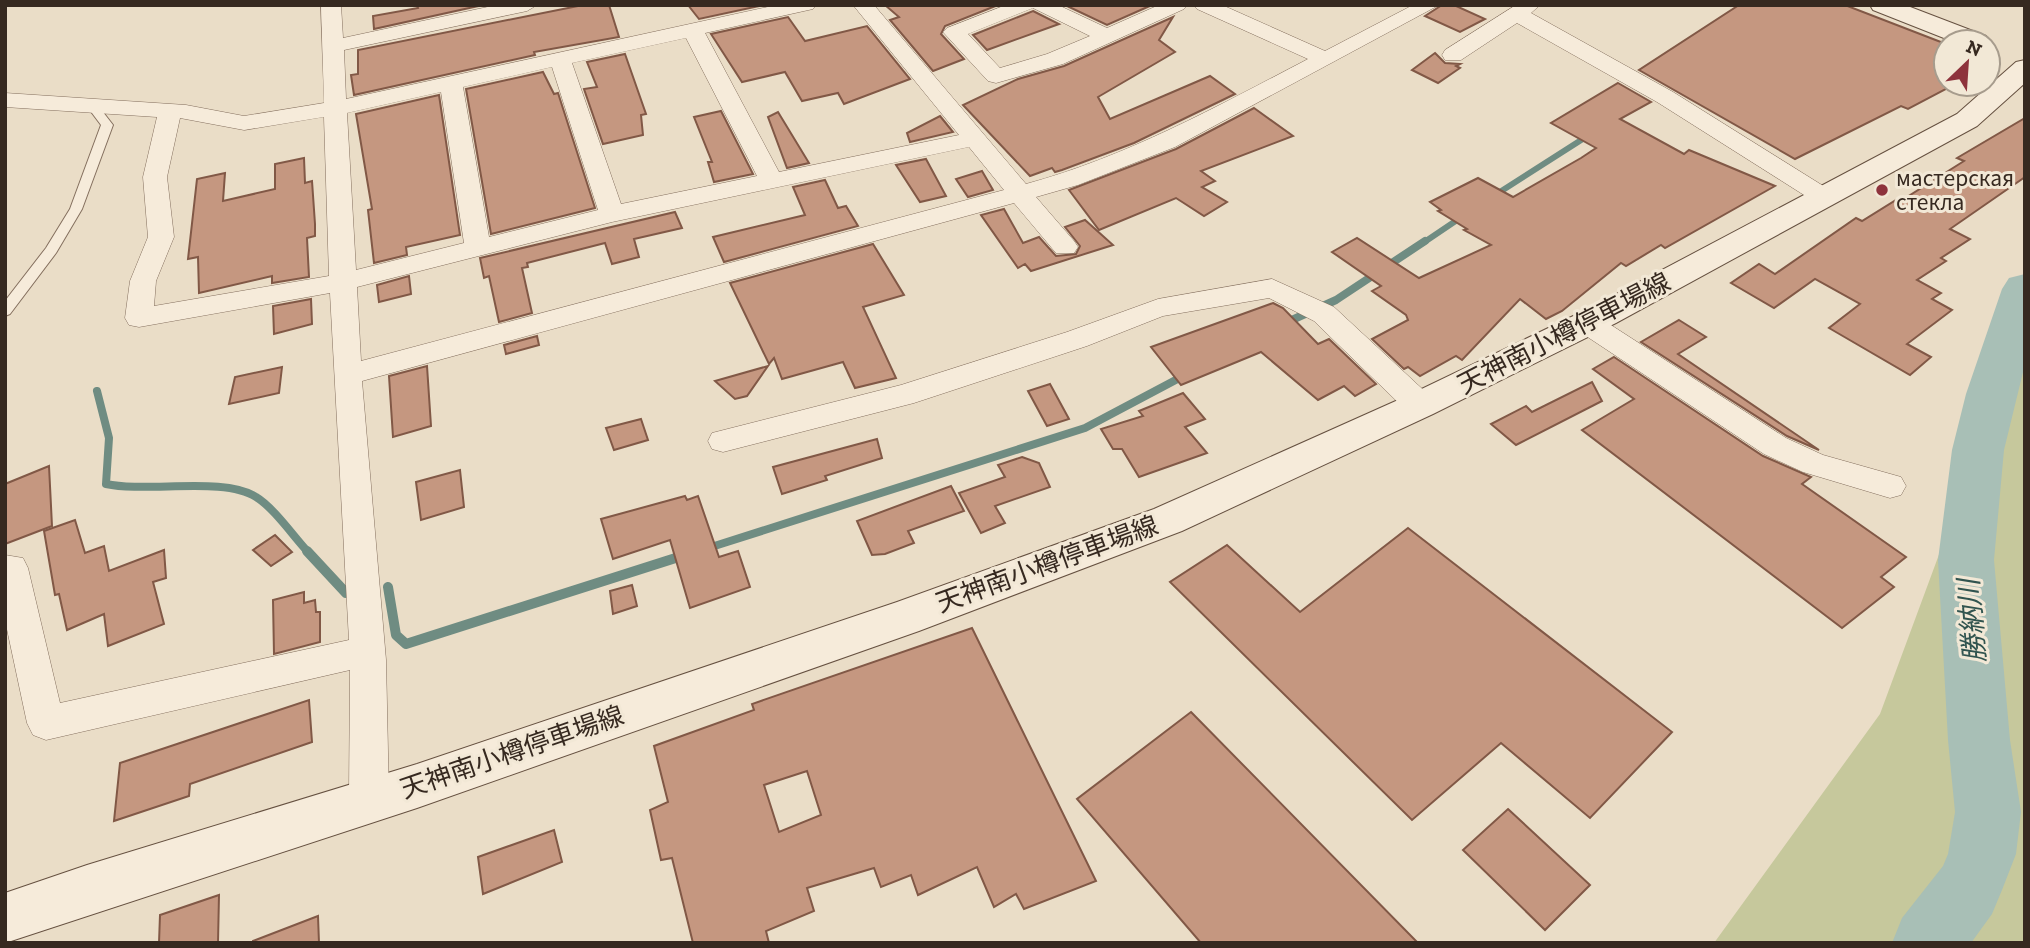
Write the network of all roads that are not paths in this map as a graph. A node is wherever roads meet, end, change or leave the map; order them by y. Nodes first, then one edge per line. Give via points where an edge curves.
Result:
1 (331, 5) edge
2 (527, 5) edge
3 (718, 5) edge
4 (806, 5) edge
5 (863, 5) edge
6 (1025, 5) edge
7 (1041, 5) edge
8 (1177, 5) edge
9 (1204, 5) edge
10 (1429, 5) edge
11 (1882, 5) edge
12 (1523, 9) edge
13 (735, 21) junction
14 (1941, 28) edge
15 (694, 30) junction
16 (1105, 35) junction
17 (334, 46) junction
18 (2002, 51) edge
19 (1453, 55) dead end
20 (559, 58) junction
21 (1325, 59) junction
22 (2025, 60) edge
23 (2025, 68) edge
24 (451, 83) junction
25 (5, 100) edge
26 (92, 105) junction
27 (337, 108) junction
28 (170, 111) junction
29 (976, 138) junction
30 (772, 181) junction
31 (1021, 195) junction
32 (1824, 197) junction
33 (612, 214) junction
34 (478, 246) junction
35 (1065, 247) dead end
36 (343, 282) junction
37 (5, 311) edge
38 (1587, 323) junction
39 (347, 375) junction
40 (1420, 405) junction
41 (723, 441) dead end
42 (1890, 486) dead end
43 (5, 569) edge
44 (367, 651) junction
45 (369, 799) junction
46 (5, 919) edge

1 - 17 street
2 - 17 street
3 - 13 street
4 - 13 street
5 - 29 street
6 - 16 street via 954,32 996,76 1055,59
7 - 16 street
8 - 16 street
9 - 21 street
10 - 21 street
11 - 14 main road
12 - 19 street
12 - 32 street
13 - 15 street
15 - 20 street
15 - 30 street
17 - 27 street
18 - 22 main road
20 - 24 street
20 - 33 street
21 - 31 street via 1167,142
23 - 32 main road, 天神南小樽停車場線 via 1967,120
24 - 27 street
24 - 34 street
25 - 26 street
26 - 28 street
26 - 37 lane via 107,125 76,209
27 - 28 street via 244,123
27 - 36 street
28 - 36 street via 155,177 161,237 143,281 139,318
29 - 30 street
29 - 31 street
30 - 33 street
31 - 35 street
31 - 39 street
32 - 38 main road, 天神南小樽停車場線
33 - 34 street
34 - 36 street
36 - 39 street
38 - 40 main road, 天神南小樽停車場線
38 - 42 street via 1775,446 1814,464
39 - 44 street
40 - 41 street via 1324,314 1272,288 1158,308 904,394
40 - 45 main road, 天神南小樽停車場線 via 1168,520 904,618
43 - 44 street via 11,568 47,723
44 - 45 street
45 - 46 main road, 天神南小樽停車場線

